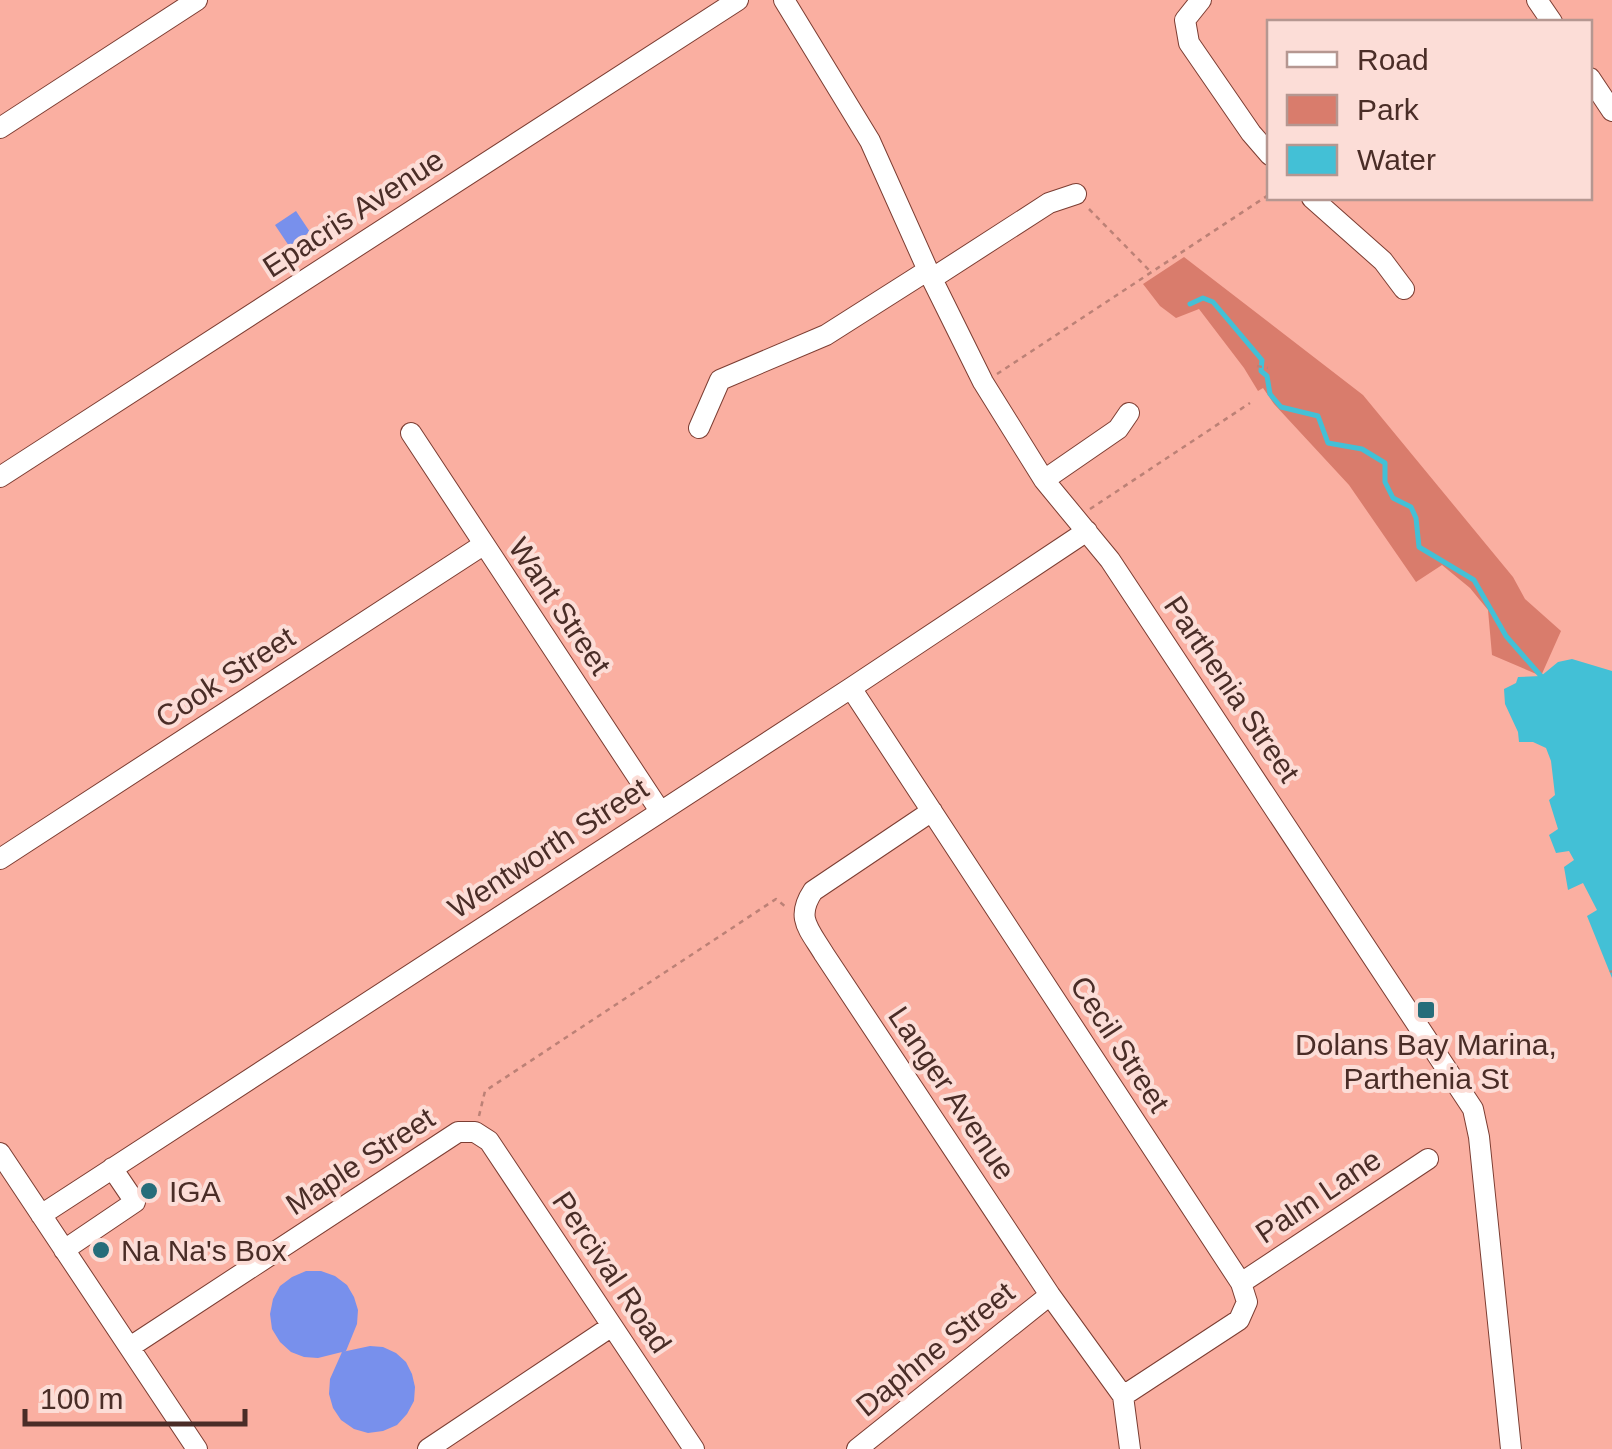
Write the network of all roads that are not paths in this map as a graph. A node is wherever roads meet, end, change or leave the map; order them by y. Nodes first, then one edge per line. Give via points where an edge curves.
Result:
1 (197, 0) edge
2 (738, 0) edge
3 (784, 0) edge
4 (1201, 0) edge
5 (1592, 81) edge
6 (1612, 111) edge
7 (0, 128) edge
8 (1267, 152) edge
9 (1076, 194) road end
10 (1314, 200) edge
11 (930, 275) junction
12 (1404, 289) dead end
13 (1129, 413) dead end
14 (699, 428) dead end
15 (411, 434) dead end
16 (0, 477) edge
17 (1044, 480) junction
18 (1081, 525) junction
19 (483, 545) junction
20 (851, 688) junction
21 (660, 811) junction
22 (932, 812) junction
23 (0, 859) edge
24 (475, 1132) joint
25 (1, 1155) edge
26 (1428, 1158) dead end
27 (112, 1168) junction
28 (41, 1215) junction
29 (64, 1250) junction
30 (1241, 1282) junction
31 (1050, 1295) junction
32 (612, 1326) junction
33 (130, 1347) junction
34 (1123, 1396) junction
35 (196, 1449) edge
36 (428, 1449) edge
37 (694, 1449) edge
38 (857, 1449) edge
39 (1130, 1449) edge
40 (1511, 1449) edge

1 - 7 street
2 - 16 street, Epacris Avenue
3 - 11 street, Parthenia Street via 870,141
4 - 8 street via 1186,20 1190,43
5 - 6 street
9 - 11 street via 1049,203
10 - 12 street via 1384,261
11 - 14 street via 826,335 720,380
11 - 17 street, Parthenia Street via 982,382
13 - 17 street via 1118,429
15 - 19 street, Want Street
17 - 18 street, Parthenia Street
18 - 20 street, Wentworth Street
18 - 40 street, Parthenia Street via 1473,1108
19 - 21 street, Want Street
19 - 23 street, Cook Street
20 - 21 street, Wentworth Street
20 - 22 street, Cecil Street
21 - 27 street, Wentworth Street
22 - 30 street, Cecil Street
22 - 31 street, Langer Avenue via 813,891 804,905 805,922
24 - 32 street, Percival Road via 490,1141
24 - 33 street, Maple Street via 458,1132
25 - 28 street
26 - 30 street, Palm Lane
27 - 28 street, Wentworth Street
27 - 29 street via 135,1202
28 - 29 street
29 - 33 street
30 - 34 street via 1247,1302 1239,1320
31 - 34 street, Langer Avenue
31 - 38 street, Daphne Street
32 - 36 street
32 - 37 street, Percival Road
33 - 35 street
34 - 39 street, Langer Avenue

